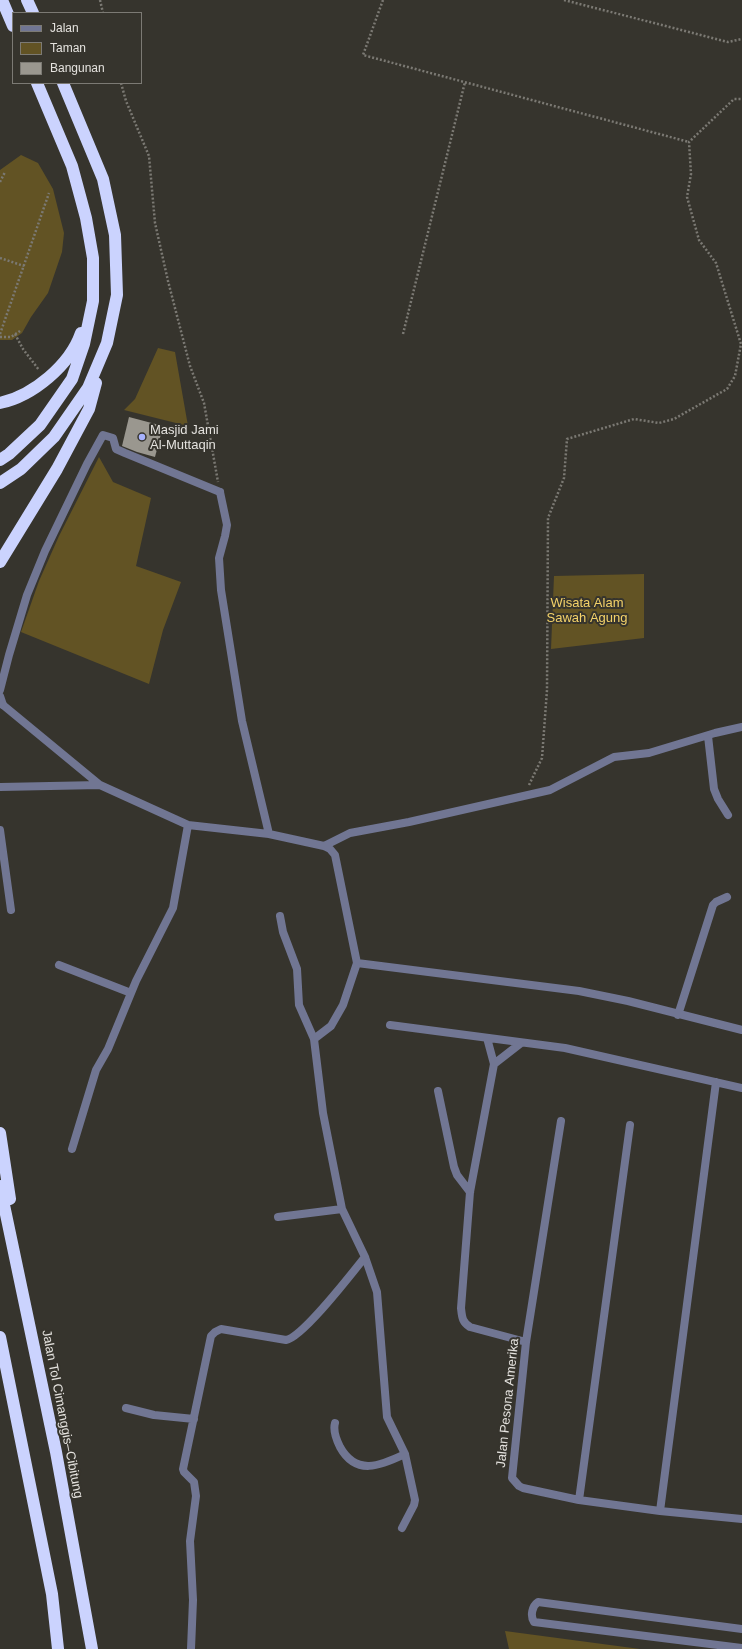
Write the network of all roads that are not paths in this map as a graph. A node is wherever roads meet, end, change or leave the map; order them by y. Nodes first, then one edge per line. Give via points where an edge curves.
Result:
1 (2, 0) edge
2 (27, 0) edge
3 (33, 12) edge
4 (12, 24) edge
5 (37, 84) edge
6 (63, 84) edge
7 (93, 301) junction
8 (107, 343) junction
9 (0, 403) edge
10 (0, 460) edge
11 (0, 483) edge
12 (0, 562) edge
13 (0, 690) edge
14 (0, 696) edge
15 (742, 727) edge
16 (708, 736) junction
17 (100, 785) junction
18 (0, 787) edge
19 (728, 815) dead end
20 (188, 824) junction
21 (0, 830) edge
22 (269, 834) junction
23 (324, 846) junction
24 (727, 897) dead end
25 (10, 910) dead end
26 (280, 916) dead end
27 (357, 963) junction
28 (58, 965) dead end
29 (131, 993) junction
30 (678, 1015) junction
31 (390, 1025) dead end
32 (742, 1030) edge
33 (487, 1038) junction
34 (314, 1039) junction
35 (521, 1043) junction
36 (494, 1064) junction
37 (716, 1082) junction
38 (742, 1088) edge
39 (438, 1091) dead end
40 (560, 1121) dead end
41 (630, 1125) dead end
42 (0, 1133) edge
43 (72, 1150) dead end
44 (0, 1186) edge
45 (470, 1192) junction
46 (342, 1209) junction
47 (278, 1217) dead end
48 (365, 1257) junction
49 (29, 1319) junction
50 (0, 1337) edge
51 (526, 1342) junction
52 (126, 1408) dead end
53 (194, 1419) junction
54 (335, 1423) dead end
55 (405, 1454) junction
56 (579, 1500) junction
57 (660, 1511) junction
58 (742, 1519) edge
59 (402, 1528) dead end
60 (742, 1628) edge
61 (742, 1648) edge
62 (58, 1649) edge
63 (92, 1649) edge
64 (190, 1649) edge

1 - 4 highway
2 - 3 highway
5 - 7 highway via 72,166 86,218 93,258
6 - 8 highway via 103,179 116,235 117,296
7 - 9 highway via 78,342 59,368 32,390
7 - 10 highway via 84,344 72,379 40,424
8 - 11 highway via 88,388 54,437 21,468
8 - 12 highway via 89,409
13 - 22 street via 27,595 87,464 103,435 113,438 116,448 126,453 220,492 226,525 226,536 219,558 222,590 242,721
14 - 17 street via 3,705
15 - 16 street
16 - 19 street via 714,789
16 - 23 street via 649,753 614,757 550,790 350,833
17 - 18 street
17 - 20 street
20 - 22 street
20 - 29 street via 173,908
21 - 25 street
22 - 23 street
23 - 27 street via 334,855
24 - 30 street via 713,905
26 - 34 street via 283,932 297,969 299,1005
27 - 30 street via 579,991
27 - 34 street via 340,1010 327,1030
28 - 29 street
29 - 43 street via 108,1049 96,1070
30 - 32 street
31 - 33 street
33 - 35 street
33 - 36 street
34 - 46 street via 323,1113
35 - 36 street
35 - 37 street via 566,1048
36 - 45 street
37 - 38 street
37 - 57 street
39 - 45 street via 454,1166 457,1175
40 - 51 street, Jalan Pesona Amerika
41 - 56 street
42 - 49 highway
44 - 49 highway, Jalan Tol Cimanggis–Cibitung
45 - 51 street via 460,1308 462,1319 470,1327
46 - 47 street
46 - 48 street
48 - 53 street via 294,1338 286,1340 221,1329 215,1332
48 - 55 street via 377,1292 387,1417
49 - 63 highway, Jalan Tol Cimanggis–Cibitung
50 - 62 highway via 50,1586
51 - 56 street, Jalan Pesona Amerika via 512,1478 523,1488
52 - 53 street via 154,1416
53 - 64 street via 183,1469 194,1482 196,1496 190,1541
54 - 55 street via 338,1443 345,1456 355,1465 376,1465
55 - 59 street via 415,1500
56 - 57 street, Jalan Pesona Amerika
57 - 58 street, Jalan Pesona Amerika
60 - 61 street via 538,1602 534,1604 532,1617 534,1622

